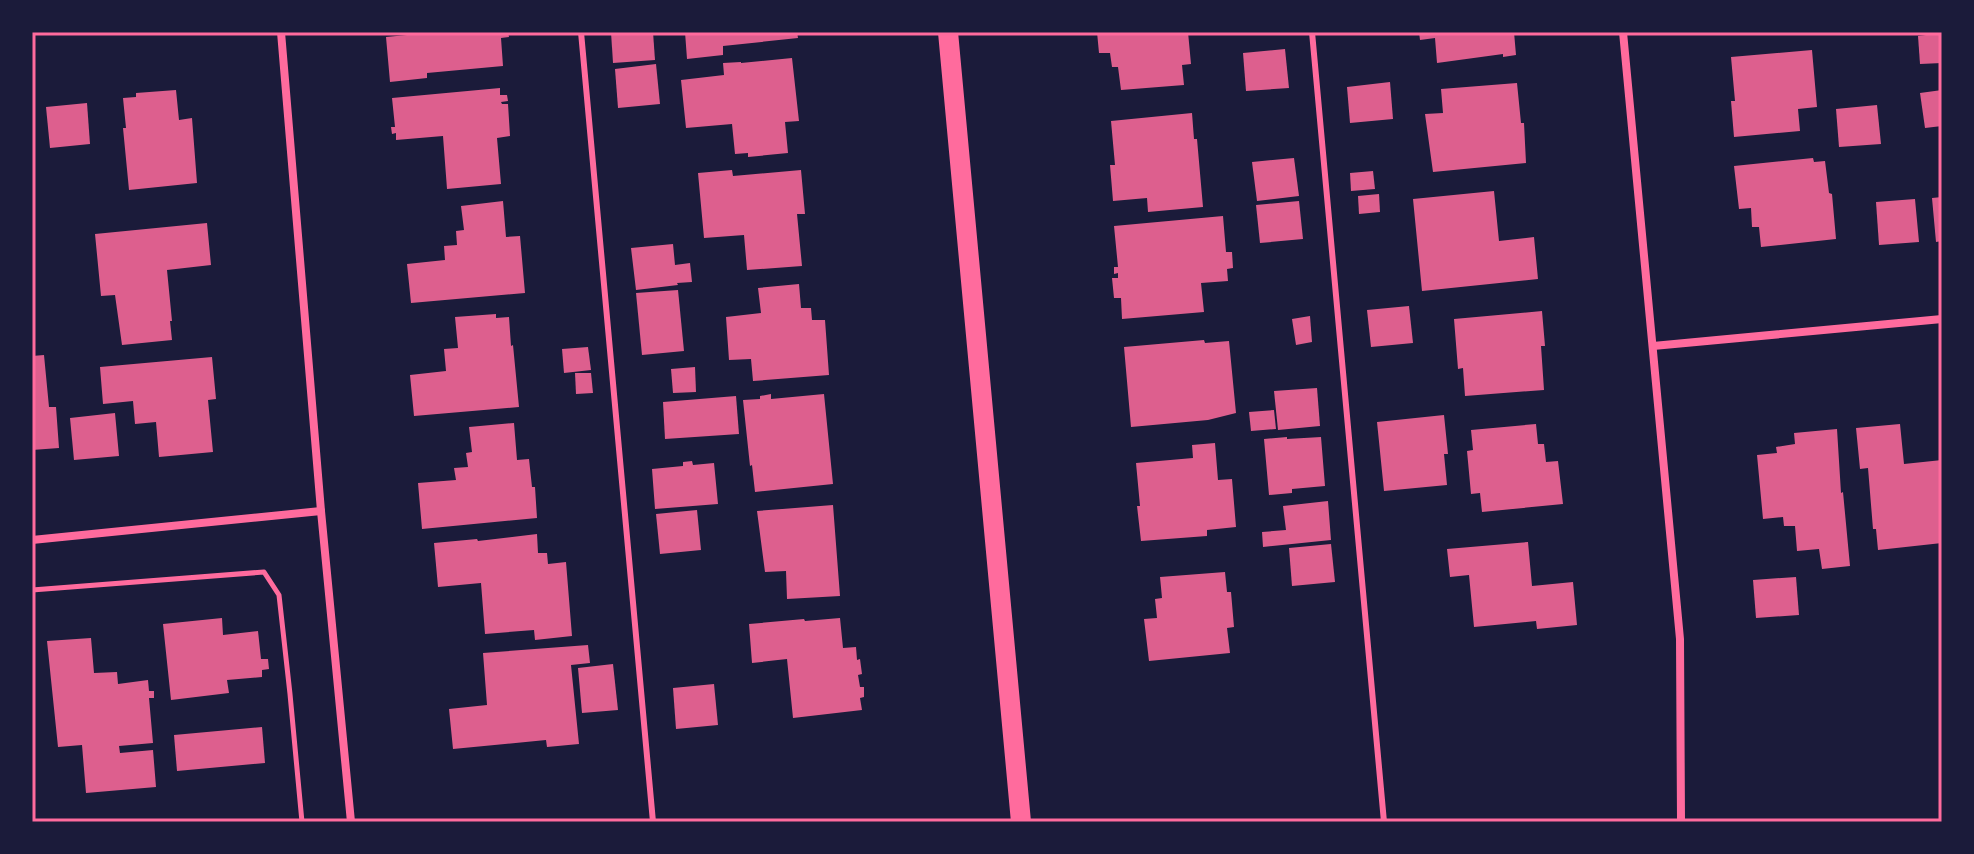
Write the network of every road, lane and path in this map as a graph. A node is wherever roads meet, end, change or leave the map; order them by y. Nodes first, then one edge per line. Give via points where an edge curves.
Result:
1 (281, 32) edge
2 (581, 32) edge
3 (948, 32) edge
4 (1312, 32) edge
5 (1623, 32) edge
6 (1942, 319) edge
7 (1653, 346) junction
8 (321, 511) junction
9 (32, 540) edge
10 (32, 590) edge
11 (302, 822) edge
12 (351, 822) edge
13 (653, 822) edge
14 (1021, 822) edge
15 (1384, 822) edge
16 (1681, 822) edge

1 - 8 street
2 - 13 lane
3 - 14 main road
4 - 15 lane
5 - 7 street
6 - 7 street
7 - 16 street via 1680,639
8 - 9 street
8 - 12 street
10 - 11 path via 264,572 279,595

